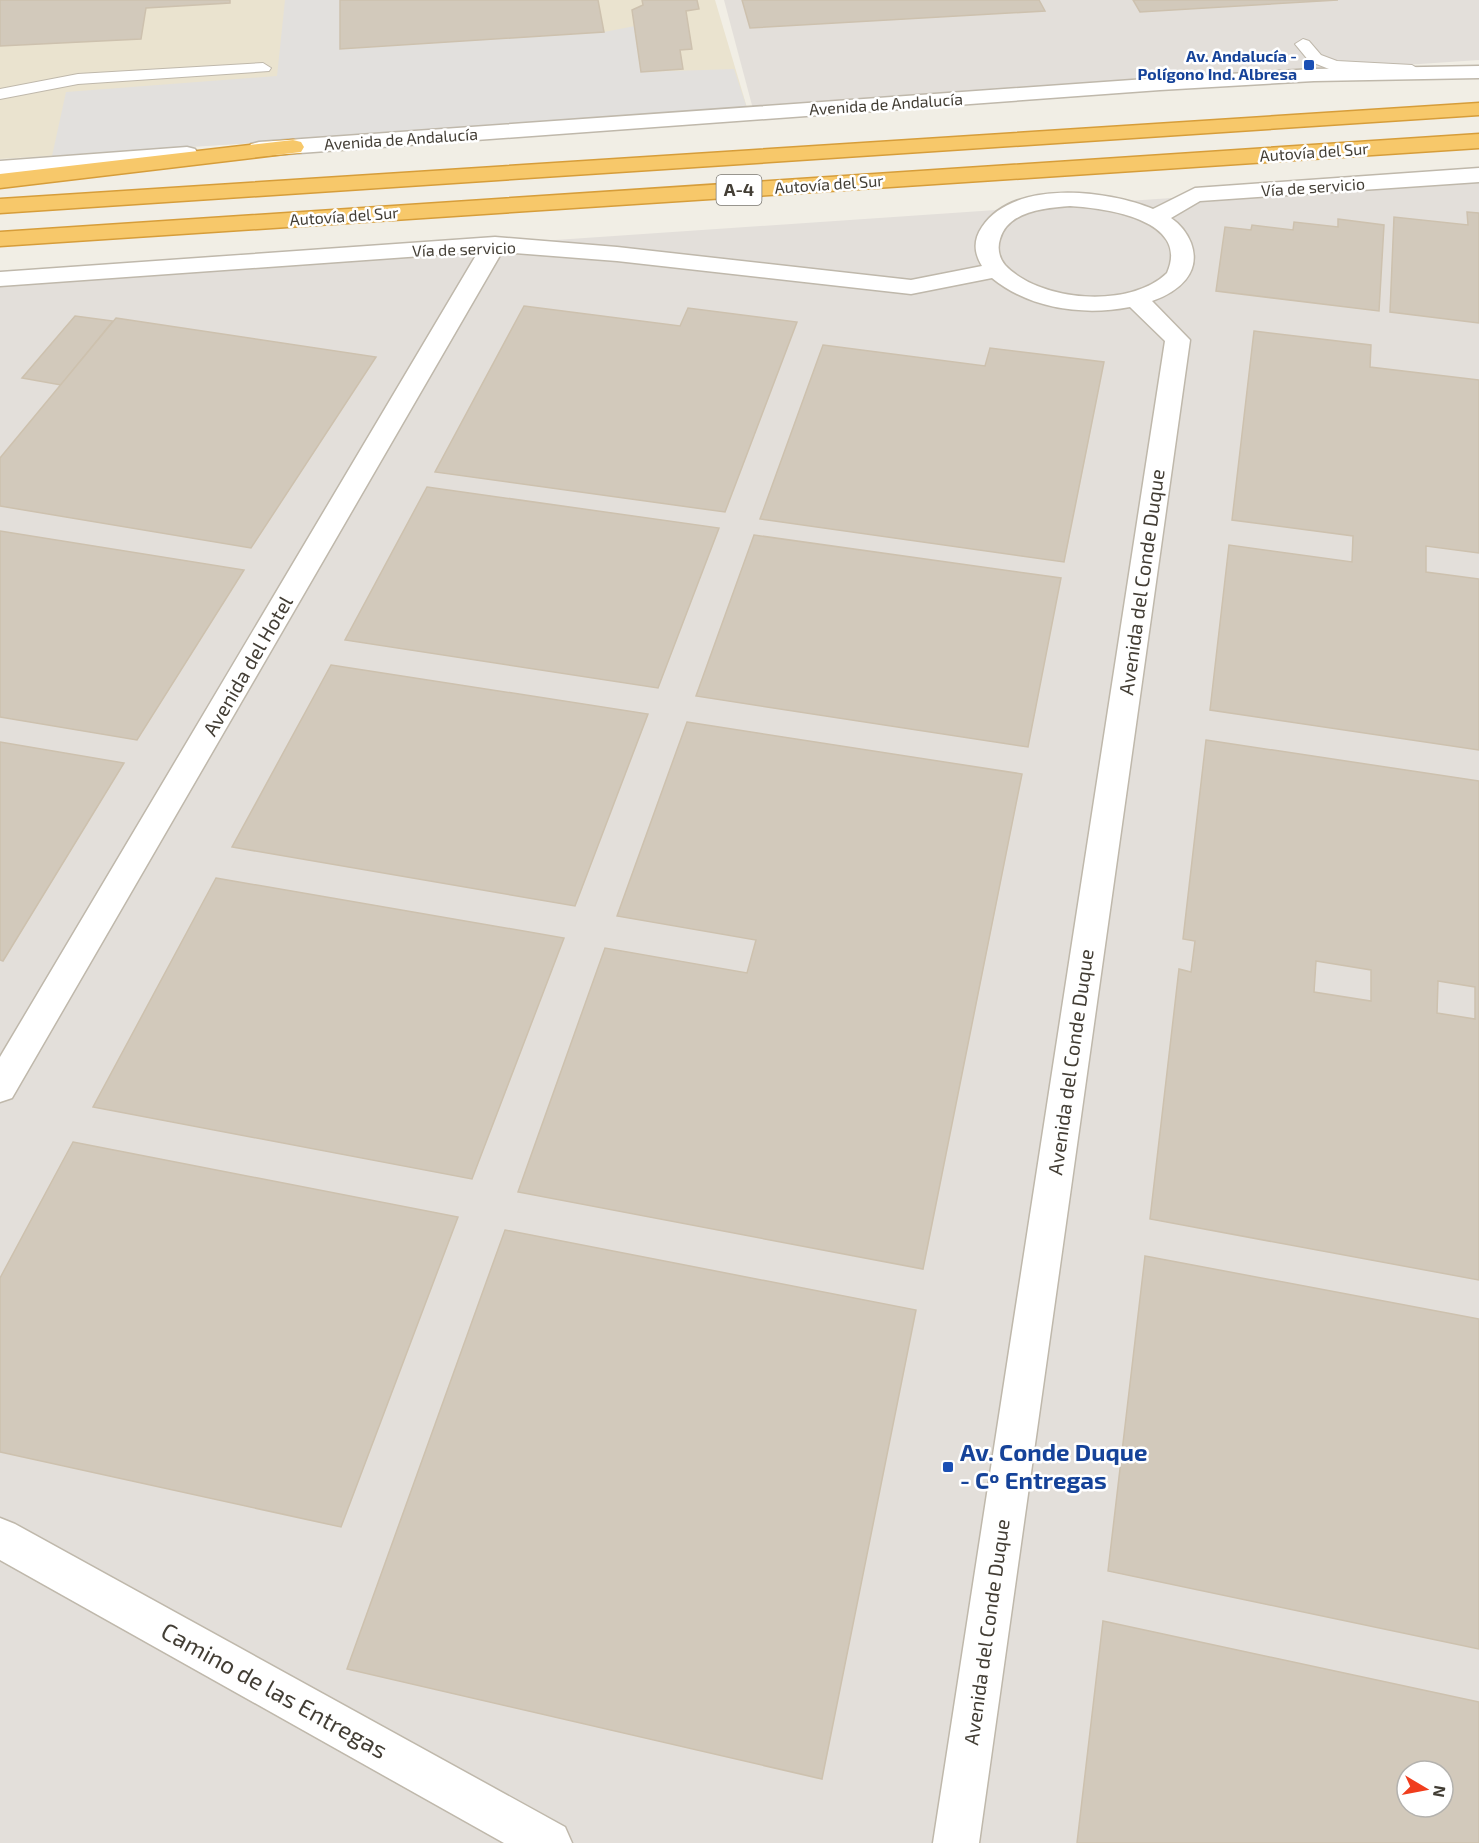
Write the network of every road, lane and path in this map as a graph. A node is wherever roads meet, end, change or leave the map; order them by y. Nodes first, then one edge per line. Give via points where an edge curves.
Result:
1 (1304, 44) dead end
2 (263, 68) dead end
3 (1473, 72) edge
4 (0, 93) edge
5 (1479, 109) edge
6 (1479, 141) edge
7 (293, 147) junction
8 (0, 168) edge
9 (1479, 176) edge
10 (0, 181) edge
11 (0, 206) edge
12 (1154, 218) junction
13 (0, 239) edge
14 (495, 244) junction
15 (996, 270) junction
16 (0, 279) edge
17 (1136, 299) junction
18 (0, 1088) edge
19 (0, 1538) edge
20 (549, 1843) edge
21 (956, 1843) edge

1 - 3 lane via 1315,57 1335,66
2 - 4 lane via 78,79
3 - 7 street, Avenida de Andalucía via 1314,75 1160,84
5 - 11 highway, Autovía del Sur / A-4
6 - 13 highway, Autovía del Sur / A-4
7 - 8 street
7 - 10 highway
9 - 12 street, Vía de servicio via 1195,195
12 - 15 street via 1115,203 1092,200 1048,201 1028,206 1011,213 989,233 988,257
12 - 17 street via 1172,231 1182,247 1184,262 1175,277 1159,290
14 - 15 street, Vía de servicio via 911,287
14 - 16 street, Vía de servicio
14 - 18 street, Avenida del Hotel
15 - 17 street via 1011,282 1057,300 1110,303
17 - 21 street, Avenida del Conde Duque via 1178,340
19 - 20 street, Camino de las Entregas

